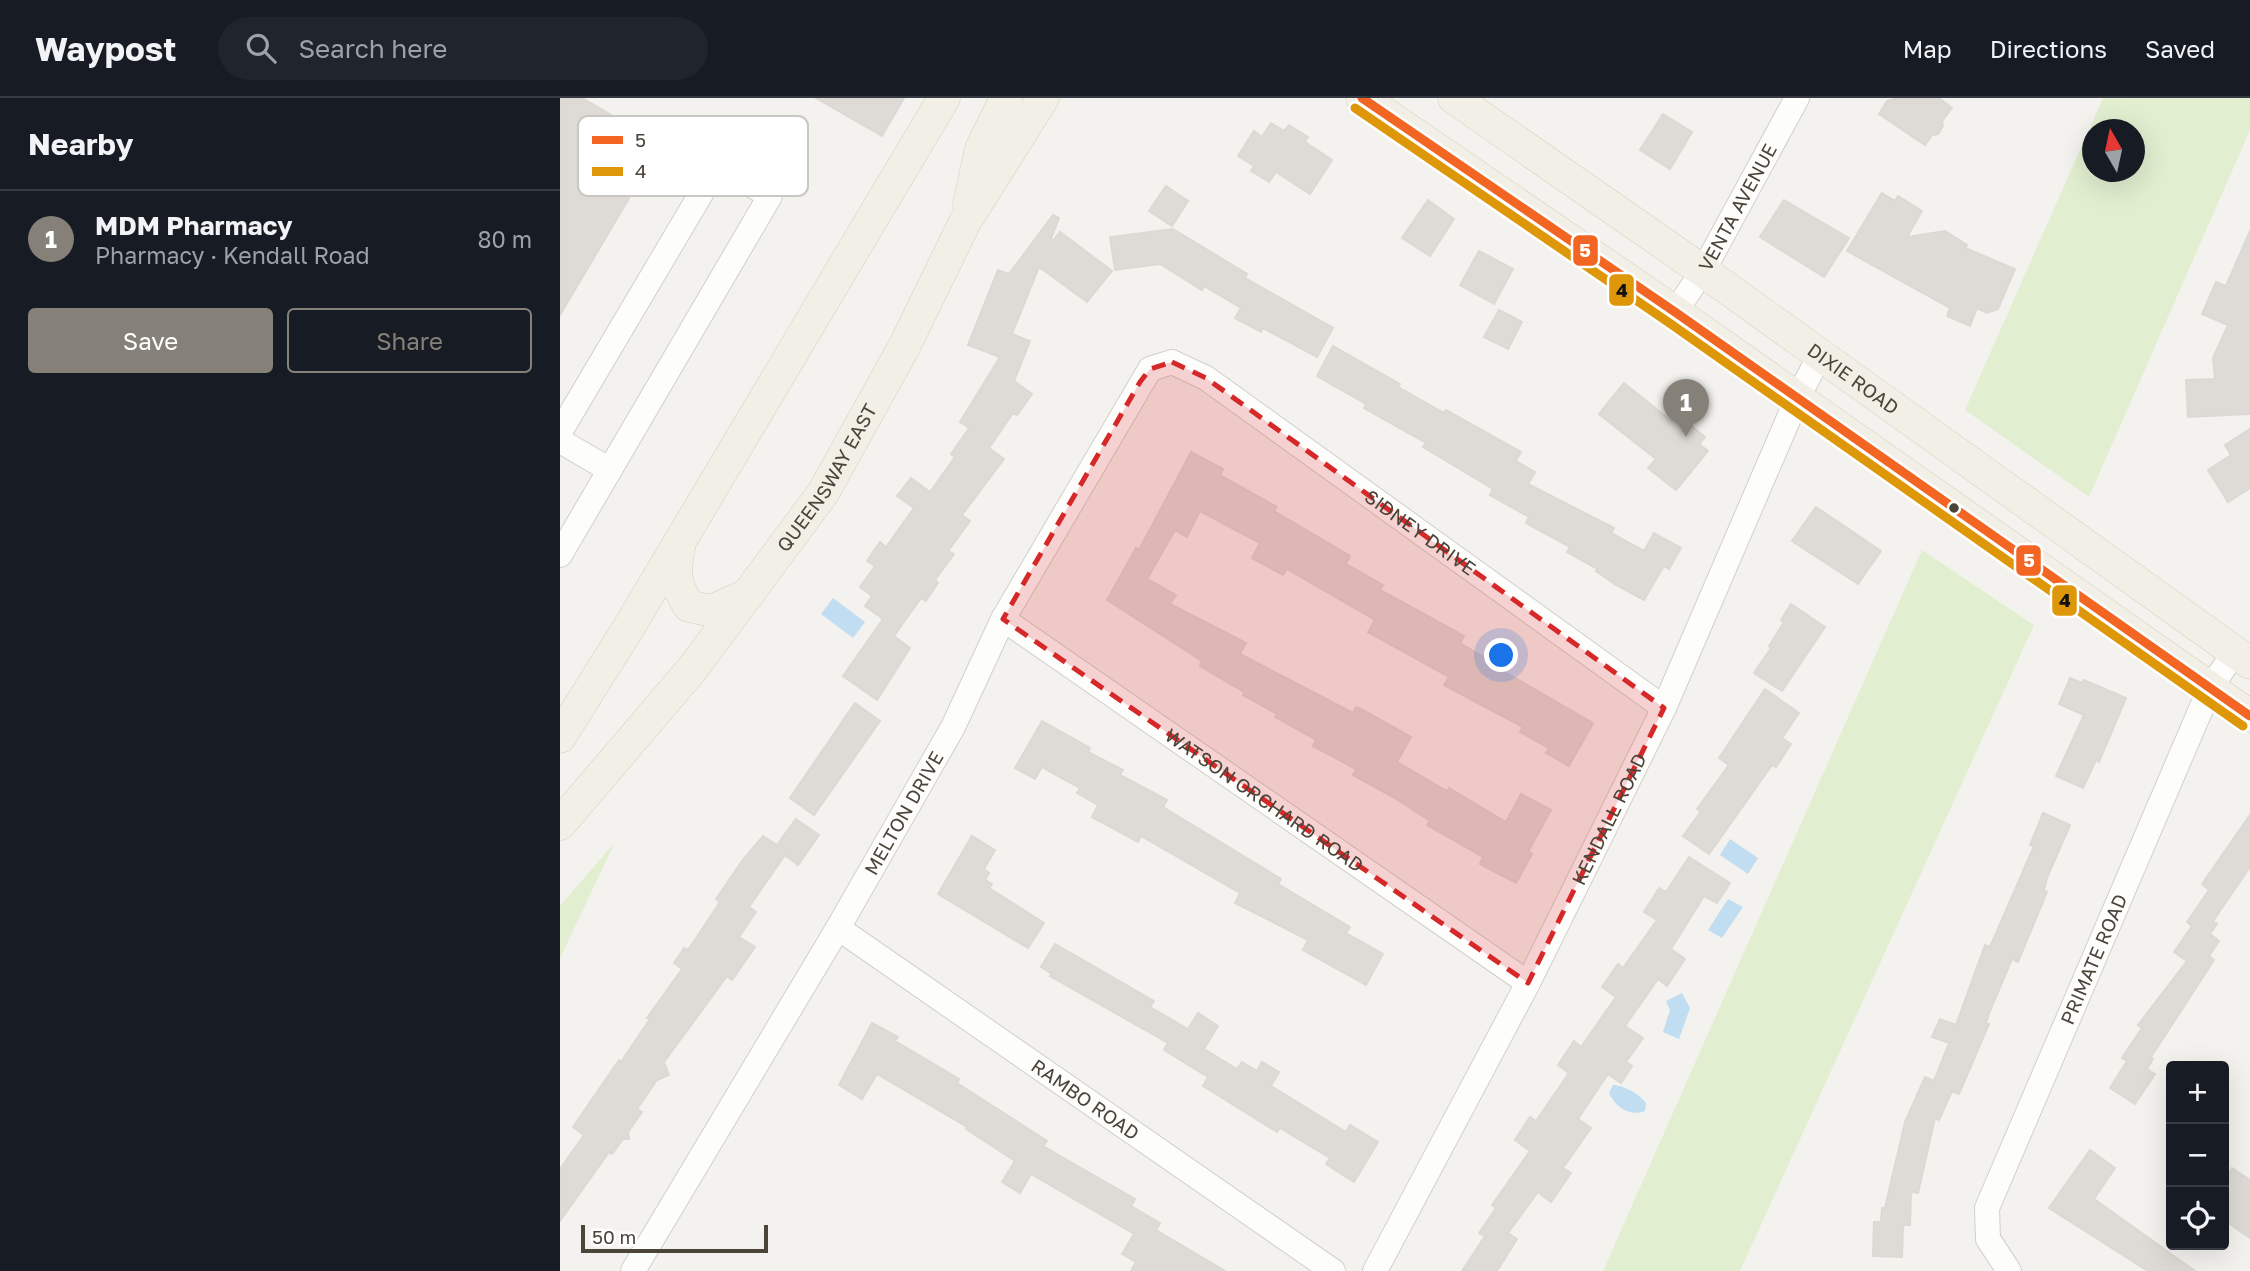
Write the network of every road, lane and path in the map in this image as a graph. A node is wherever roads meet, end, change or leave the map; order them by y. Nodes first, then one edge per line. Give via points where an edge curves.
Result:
1 (944, 98) edge
2 (1006, 98) edge
3 (1043, 98) edge
4 (1054, 98) edge
5 (1362, 98) edge
6 (1454, 98) edge
7 (1797, 98) edge
8 (1013, 149) junction
9 (700, 196) edge
10 (770, 196) edge
11 (965, 222) junction
12 (1703, 271) junction
13 (1675, 312) junction
14 (1820, 355) junction
15 (1172, 362) joint
16 (1797, 399) junction
17 (560, 432) edge
18 (560, 441) edge
19 (610, 470) junction
20 (682, 537) junction
21 (560, 555) edge
22 (752, 591) junction
23 (1003, 619) junction
24 (2243, 658) edge
25 (2210, 688) junction
26 (1664, 708) junction
27 (2250, 716) edge
28 (560, 737) edge
29 (560, 824) edge
30 (838, 928) junction
31 (1528, 983) junction
32 (633, 1271) edge
33 (1333, 1271) edge
34 (1375, 1271) edge
35 (2009, 1271) edge

1 - 20 main road
2 - 11 main road via 981,149
3 - 8 main road, QUEENSWAY EAST
4 - 8 main road
5 - 13 main road
6 - 12 main road, DIXIE ROAD
7 - 12 street, VENTA AVENUE
8 - 11 main road, QUEENSWAY EAST
9 - 17 street
10 - 19 street
11 - 22 main road, QUEENSWAY EAST via 904,347 823,493
12 - 13 street, VENTA AVENUE
12 - 14 main road, DIXIE ROAD
13 - 16 main road
14 - 16 street, KENDALL ROAD
14 - 24 main road, DIXIE ROAD
15 - 23 street, MELTON DRIVE via 1150,369 1140,382
15 - 26 street, SIDNEY DRIVE via 1206,378
16 - 25 main road
16 - 26 street, KENDALL ROAD
18 - 19 street
19 - 21 street
20 - 22 main road via 674,572 689,606 711,611
20 - 28 main road
22 - 29 main road, QUEENSWAY EAST
23 - 30 street, MELTON DRIVE via 953,727
23 - 31 street, WATSON ORCHARD ROAD
24 - 25 street, PRIMATE ROAD
25 - 27 main road
25 - 35 street, PRIMATE ROAD via 1987,1208 1988,1239
26 - 31 street, KENDALL ROAD
30 - 32 street, MELTON DRIVE
30 - 33 street, RAMBO ROAD
31 - 34 street, KENDALL ROAD

